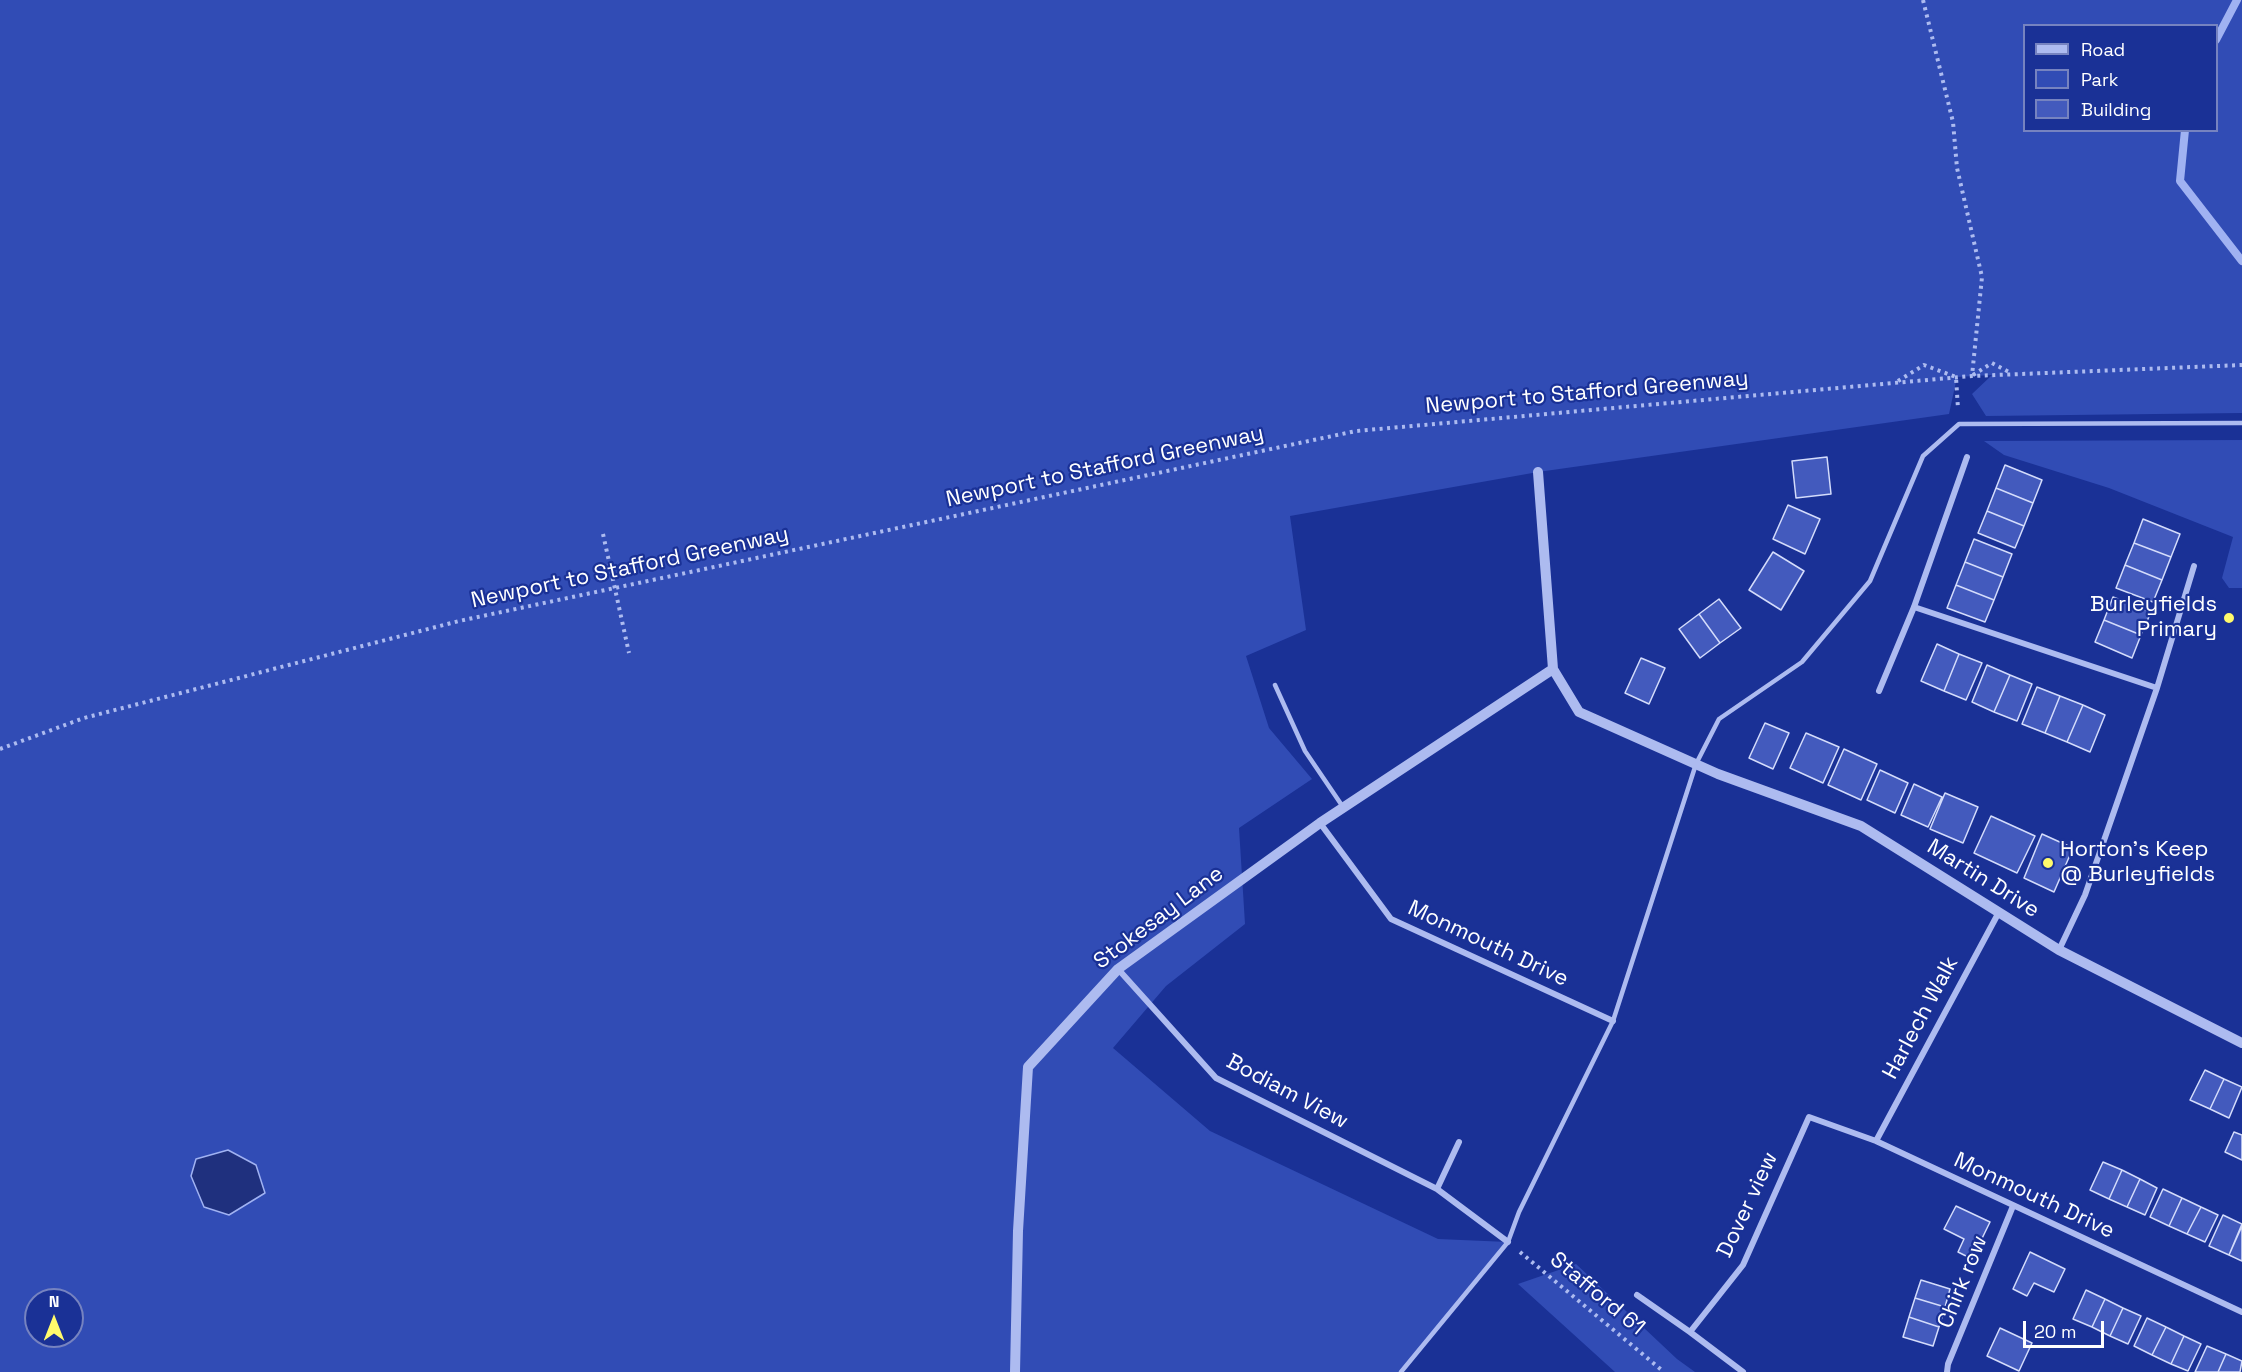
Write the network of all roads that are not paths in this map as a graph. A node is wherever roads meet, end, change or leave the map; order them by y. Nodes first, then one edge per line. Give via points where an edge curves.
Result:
1 (2242, 423) edge
2 (1967, 457) dead end
3 (1538, 472) dead end
4 (2194, 566) dead end
5 (1914, 607) junction
6 (1553, 669) junction
7 (1275, 685) dead end
8 (2157, 688) junction
9 (1879, 691) dead end
10 (1696, 764) junction
11 (1343, 807) junction
12 (1320, 823) junction
13 (1999, 911) junction
14 (2060, 950) junction
15 (1118, 969) junction
16 (1613, 1021) junction
17 (2242, 1043) edge
18 (1809, 1117) joint
19 (1876, 1141) junction
20 (1459, 1142) dead end
21 (1437, 1189) junction
22 (2013, 1206) junction
23 (1508, 1242) junction
24 (1637, 1295) dead end
25 (2242, 1312) edge
26 (1690, 1332) junction
27 (1015, 1372) edge
28 (1401, 1372) edge
29 (1743, 1372) edge
30 (1947, 1372) edge

1 - 10 lane via 1959,424 1923,456 1870,581 1802,662 1719,718
2 - 5 street
3 - 6 street
4 - 8 street
5 - 8 street
5 - 9 street
6 - 10 street, Martin Drive via 1579,712
6 - 11 street, Stokesay Lane
7 - 11 lane via 1305,751
8 - 14 street via 2085,895
10 - 13 street, Martin Drive via 1861,826
10 - 16 lane
11 - 12 street, Stokesay Lane
12 - 15 street, Stokesay Lane
12 - 16 street, Monmouth Drive via 1391,919
13 - 14 street, Martin Drive
13 - 19 street, Harlech Walk
14 - 17 street, Martin Drive
15 - 21 street, Bodiam View via 1216,1078
15 - 27 street, Stokesay Lane via 1028,1067 1018,1231
16 - 23 lane
18 - 19 street, Monmouth Drive
18 - 26 street, Dover view via 1743,1265
19 - 22 street, Monmouth Drive
20 - 21 street
21 - 23 street, Bodiam View
22 - 25 street, Monmouth Drive
22 - 30 street, Chirk row
23 - 28 lane
24 - 26 street
26 - 29 street

